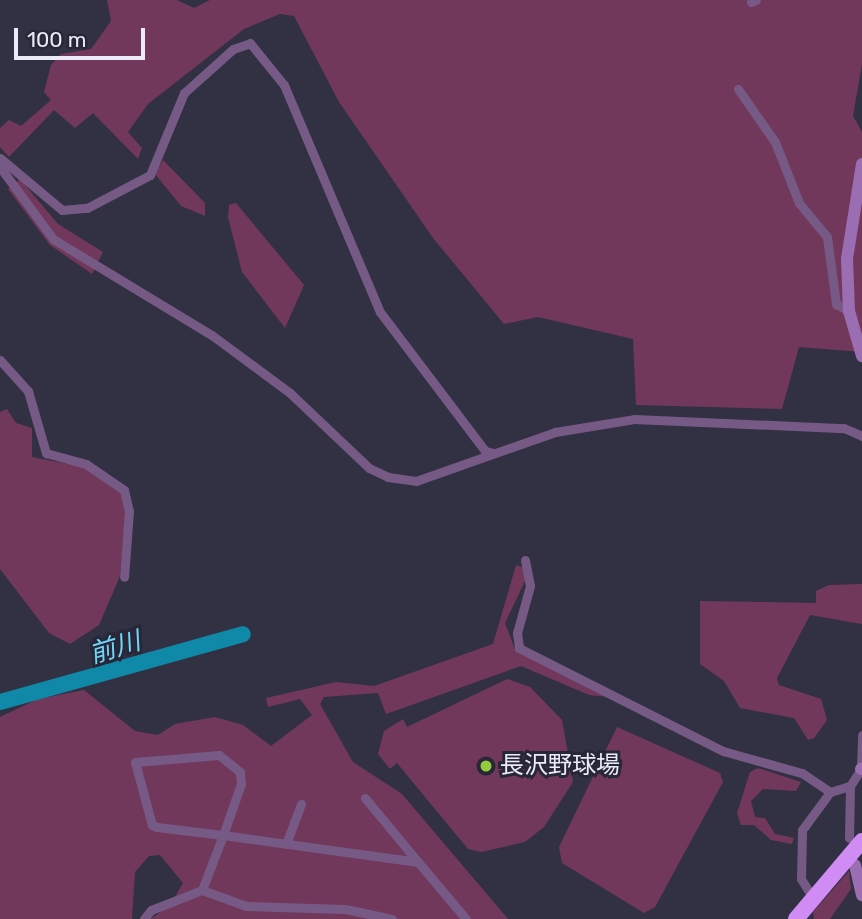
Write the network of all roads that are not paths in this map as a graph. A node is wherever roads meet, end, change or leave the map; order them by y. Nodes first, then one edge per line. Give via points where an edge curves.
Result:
1 (738, 89) dead end
2 (0, 158) edge
3 (862, 164) edge
4 (0, 167) edge
5 (849, 311) junction
6 (862, 356) edge
7 (0, 360) edge
8 (862, 436) edge
9 (495, 453) junction
10 (525, 560) dead end
11 (124, 577) dead end
12 (862, 735) edge
13 (862, 768) edge
14 (850, 786) junction
15 (830, 792) junction
16 (365, 798) dead end
17 (301, 804) dead end
18 (223, 835) junction
19 (856, 839) edge
20 (286, 844) junction
21 (418, 862) junction
22 (855, 865) dead end
23 (202, 890) junction
24 (862, 895) edge
25 (813, 898) junction
26 (144, 919) edge
27 (392, 919) edge
28 (466, 919) edge
29 (796, 919) edge

1 - 5 street via 775,142 799,203 827,237 835,304
2 - 9 street via 62,210 87,208 150,175 184,93 233,49 250,43 284,85 380,312 485,451
3 - 5 street via 848,234
4 - 9 street via 52,239 264,372 369,468 416,481
5 - 6 street
7 - 11 street via 28,391 46,453 86,464 124,491 129,511
8 - 9 street via 844,428 634,419 555,432
10 - 15 street via 530,586 517,633 519,648 723,751 802,774
12 - 13 street
13 - 14 street
14 - 15 street
14 - 19 street
15 - 25 street via 802,830 801,879
16 - 21 street
17 - 20 street
18 - 18 street via 241,784 226,758 135,762 152,825
18 - 20 street
18 - 23 street
19 - 25 highway
20 - 21 street
21 - 28 street
22 - 24 street
23 - 26 street via 151,909
23 - 27 street via 246,906 345,909
25 - 29 highway

